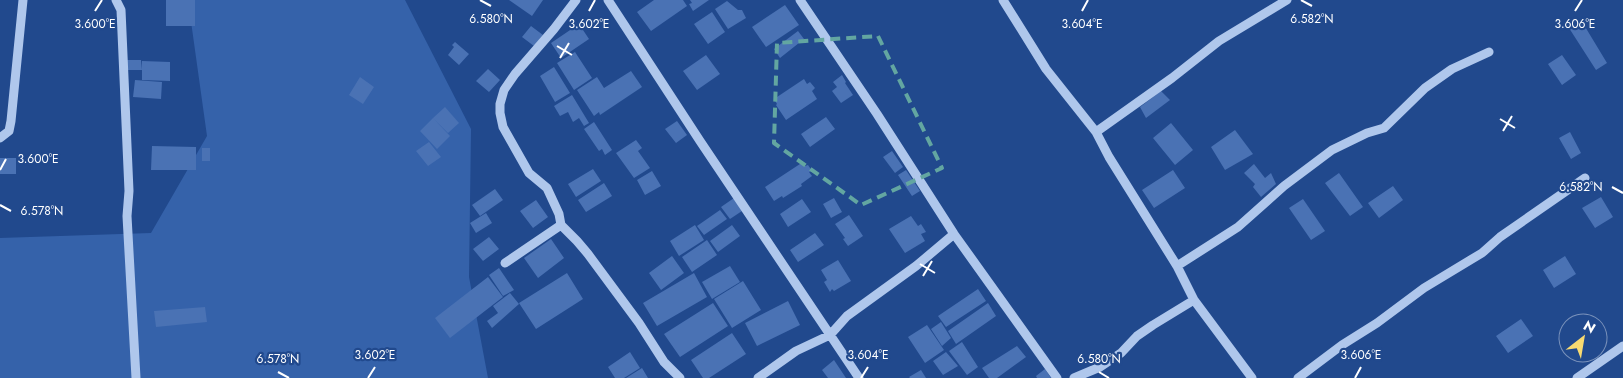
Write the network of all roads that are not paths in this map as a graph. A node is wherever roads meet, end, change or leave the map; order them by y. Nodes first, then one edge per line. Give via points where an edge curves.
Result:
1 (22, 0) edge
2 (116, 0) edge
3 (576, 0) edge
4 (608, 0) edge
5 (800, 0) edge
6 (1003, 0) edge
7 (1287, 0) edge
8 (1490, 52) dead end
9 (1096, 132) junction
10 (0, 138) edge
11 (1585, 178) dead end
12 (561, 225) junction
13 (954, 234) junction
14 (505, 263) dead end
15 (1177, 266) junction
16 (1194, 300) junction
17 (830, 335) junction
18 (1623, 346) edge
19 (1056, 377) edge
20 (136, 378) edge
21 (680, 378) edge
22 (758, 378) edge
23 (859, 378) edge
24 (1068, 378) edge
25 (1074, 378) edge
26 (1252, 378) edge
27 (1298, 378) edge
28 (1577, 378) edge

1 - 10 street via 11,121 9,131
2 - 20 street via 121,10
3 - 12 street via 515,74 504,90 500,104 503,127 529,173 547,188
4 - 17 street
5 - 13 street
6 - 9 street via 1046,69
7 - 9 street via 1219,42
8 - 15 street via 1452,69 1424,88 1384,128 1332,150 1284,186 1238,227
9 - 15 street
11 - 27 street
12 - 14 street
12 - 21 street via 639,323 664,362
13 - 17 street via 847,316
13 - 19 street
15 - 16 street
16 - 25 street via 1137,336 1100,368
16 - 26 street
17 - 22 street via 796,351
17 - 23 street
18 - 28 street
19 - 24 street

